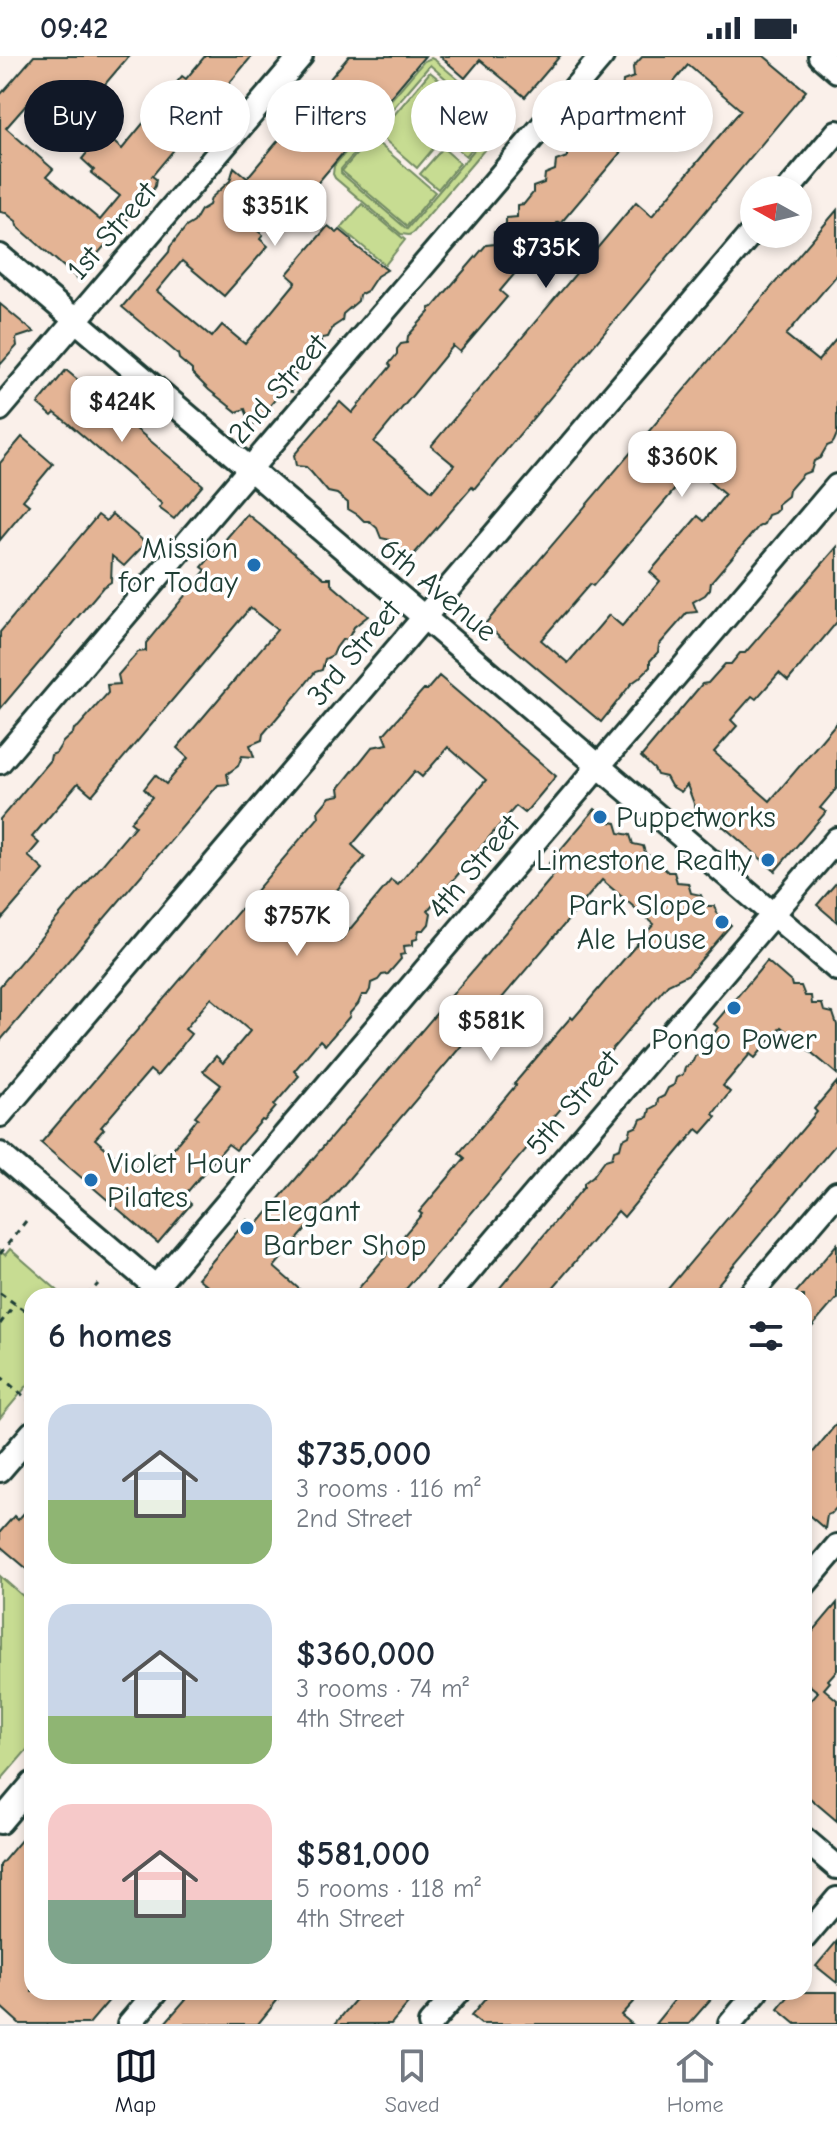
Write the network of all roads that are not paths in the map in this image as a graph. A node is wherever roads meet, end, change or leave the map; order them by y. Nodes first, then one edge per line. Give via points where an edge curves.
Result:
1 (301, 56) edge
2 (602, 56) edge
3 (820, 56) edge
4 (837, 71) edge
5 (837, 132) edge
6 (800, 176) edge
7 (740, 246) edge
8 (0, 256) edge
9 (75, 320) junction
10 (0, 409) edge
11 (250, 468) junction
12 (837, 486) edge
13 (423, 617) junction
14 (0, 762) edge
15 (599, 766) junction
16 (837, 839) edge
17 (773, 914) junction
18 (837, 969) edge
19 (0, 1115) edge
20 (0, 1154) edge
21 (837, 1193) edge
22 (151, 1288) edge
23 (161, 1288) edge
24 (455, 1288) edge
25 (756, 1288) edge
26 (24, 1442) edge
27 (0, 1470) edge
28 (837, 1546) edge
29 (812, 1576) edge
30 (24, 1794) edge
31 (0, 1822) edge
32 (812, 1846) edge
33 (837, 1867) edge
34 (837, 1899) edge
35 (812, 1929) edge
36 (149, 2000) edge
37 (451, 2000) edge
38 (750, 2000) edge
39 (129, 2024) edge
40 (430, 2024) edge
41 (730, 2024) edge

1 - 9 street, 1st Street
2 - 11 street, 2nd Street
3 - 4 street
5 - 6 street
7 - 13 street, 3rd Street
8 - 9 street, 6th Avenue
9 - 10 street, 1st Street
9 - 11 street, 6th Avenue
11 - 13 street, 6th Avenue
11 - 14 street, 2nd Street
12 - 15 street, 4th Street
13 - 15 street, 6th Avenue
13 - 19 street, 3rd Street
15 - 17 street, 6th Avenue
15 - 23 street, 4th Street
16 - 17 street, 5th Street
17 - 18 street, 6th Avenue
17 - 24 street, 5th Street
20 - 22 street
21 - 25 street
26 - 27 street
28 - 29 street
30 - 31 street
32 - 33 street
34 - 35 street
36 - 39 street
37 - 40 street
38 - 41 street

